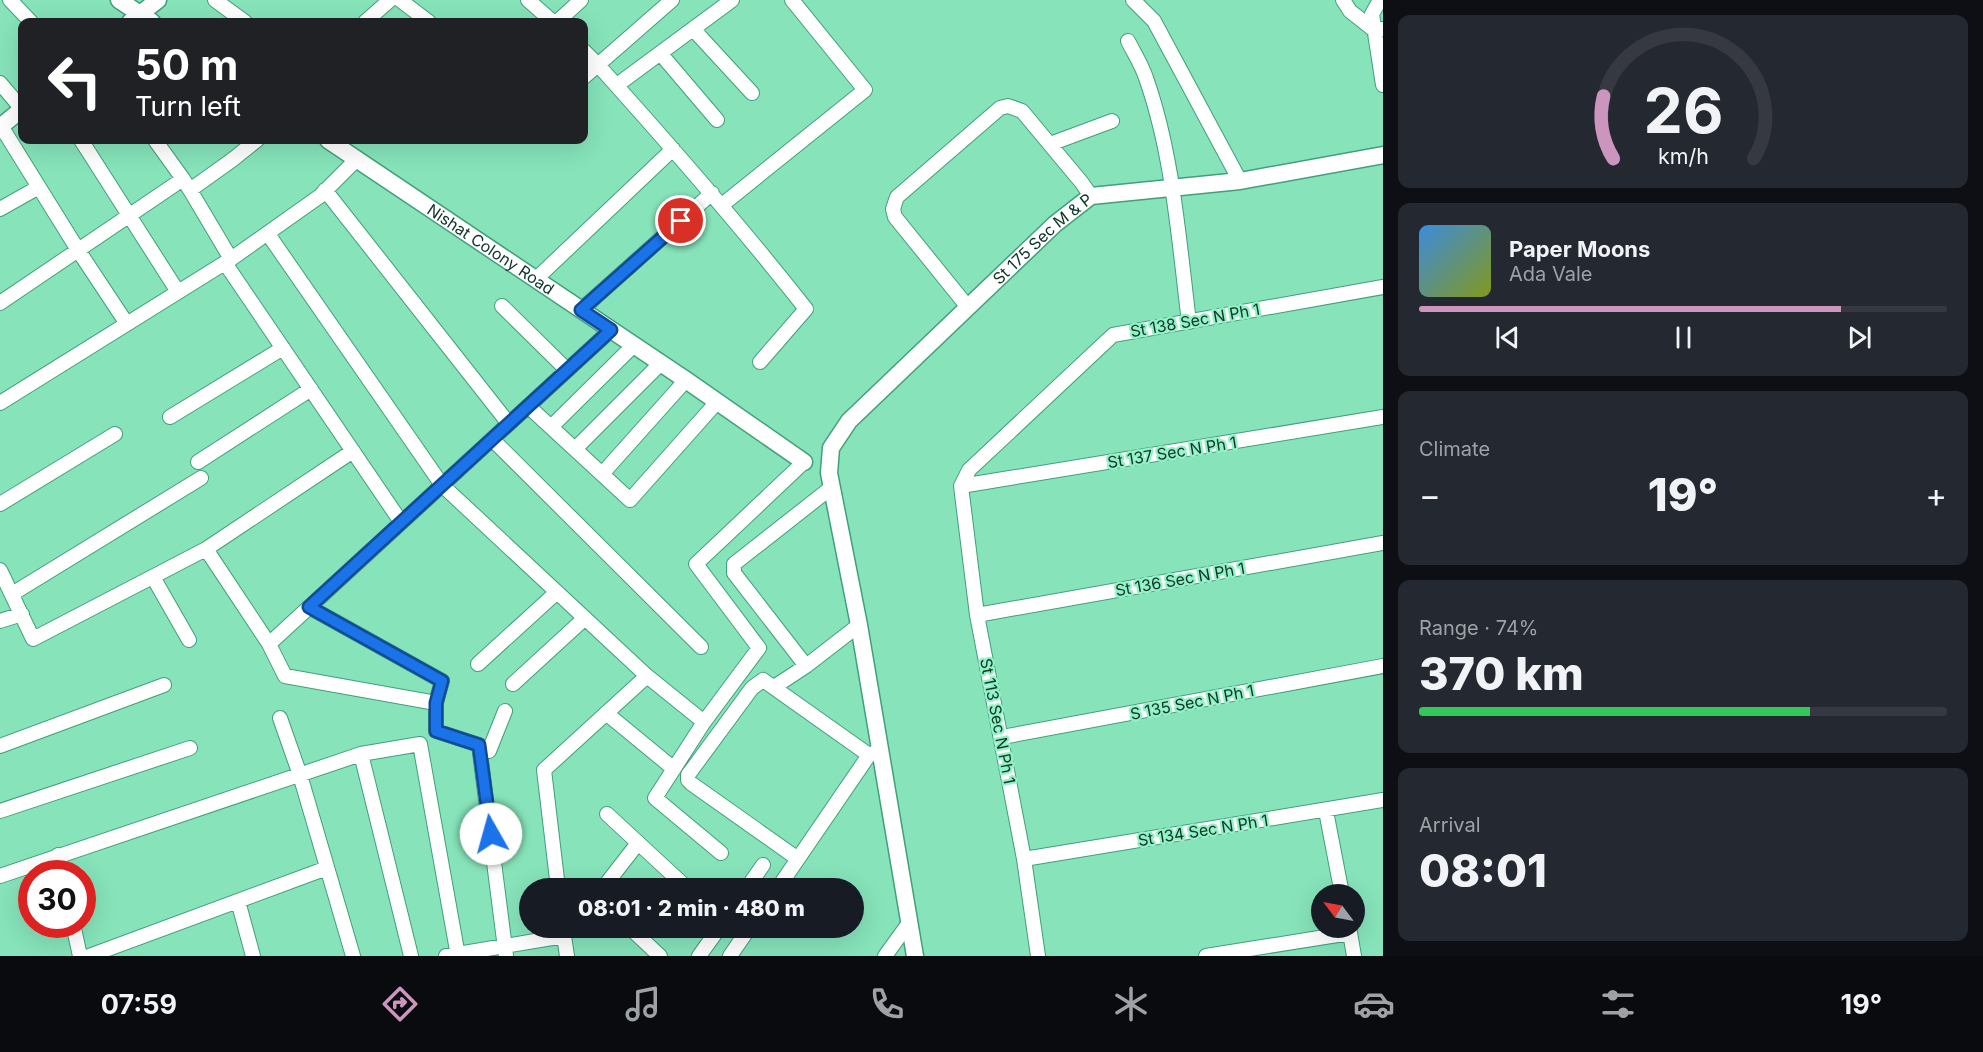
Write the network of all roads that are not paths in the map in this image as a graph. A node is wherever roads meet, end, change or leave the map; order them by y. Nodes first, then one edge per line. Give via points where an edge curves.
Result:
1 (10, 0) edge
2 (119, 0) edge
3 (158, 0) edge
4 (215, 0) edge
5 (390, 0) edge
6 (400, 0) edge
7 (528, 0) edge
8 (581, 0) edge
9 (672, 0) edge
10 (732, 0) edge
11 (792, 0) edge
12 (1133, 0) edge
13 (1343, 0) edge
14 (1380, 0) edge
15 (27, 18) edge
16 (139, 18) edge
17 (143, 18) edge
18 (240, 18) edge
19 (370, 18) edge
20 (424, 18) edge
21 (548, 18) edge
22 (562, 18) edge
23 (693, 29) junction
24 (1378, 29) edge
25 (1128, 41) dead end
26 (660, 53) junction
27 (588, 55) edge
28 (598, 65) junction
29 (588, 74) edge
30 (0, 83) edge
31 (617, 85) junction
32 (1383, 85) edge
33 (752, 93) dead end
34 (18, 104) edge
35 (18, 112) edge
36 (717, 120) dead end
37 (1112, 121) dead end
38 (0, 127) edge
39 (83, 144) edge
40 (158, 144) edge
41 (252, 144) edge
42 (336, 144) edge
43 (1050, 144) junction
44 (673, 149) junction
45 (1383, 155) edge
46 (357, 159) junction
47 (1240, 181) junction
48 (187, 184) junction
49 (39, 188) junction
50 (1173, 188) junction
51 (325, 190) junction
52 (712, 193) junction
53 (1091, 196) junction
54 (722, 205) junction
55 (0, 209) edge
56 (128, 216) junction
57 (268, 234) junction
58 (78, 250) junction
59 (228, 261) junction
60 (536, 279) junction
61 (1383, 287) edge
62 (178, 292) junction
63 (0, 303) edge
64 (502, 306) dead end
65 (967, 306) junction
66 (581, 310) junction
67 (1189, 322) junction
68 (127, 324) junction
69 (611, 330) junction
70 (634, 345) junction
71 (284, 348) junction
72 (760, 362) dead end
73 (661, 363) junction
74 (567, 370) junction
75 (686, 380) junction
76 (311, 389) junction
77 (717, 402) junction
78 (0, 403) edge
79 (528, 406) junction
80 (170, 417) dead end
81 (1383, 417) edge
82 (509, 424) junction
83 (551, 427) junction
84 (116, 434) dead end
85 (492, 439) junction
86 (574, 449) junction
87 (353, 451) junction
88 (198, 462) dead end
89 (804, 462) joint
90 (602, 474) junction
91 (201, 478) dead end
92 (830, 480) junction
93 (442, 484) junction
94 (961, 486) junction
95 (0, 504) edge
96 (401, 522) junction
97 (1383, 543) edge
98 (206, 549) junction
99 (0, 570) edge
100 (153, 577) junction
101 (557, 592) junction
102 (12, 594) junction
103 (309, 607) junction
104 (22, 614) junction
105 (977, 615) junction
106 (585, 618) junction
107 (0, 621) edge
108 (859, 626) junction
109 (189, 640) dead end
110 (269, 644) junction
111 (701, 647) dead end
112 (478, 664) dead end
113 (806, 666) junction
114 (1383, 666) edge
115 (647, 676) junction
116 (513, 684) dead end
117 (164, 685) dead end
118 (774, 687) junction
119 (436, 703) junction
120 (505, 711) dead end
121 (606, 713) junction
122 (280, 718) dead end
123 (704, 722) junction
124 (1002, 737) junction
125 (479, 745) junction
126 (0, 746) edge
127 (190, 748) dead end
128 (875, 752) junction
129 (361, 754) junction
130 (674, 769) junction
131 (300, 774) junction
132 (1383, 800) edge
133 (0, 811) edge
134 (1326, 811) junction
135 (607, 814) dead end
136 (638, 843) junction
137 (721, 853) dead end
138 (58, 855) junction
139 (1024, 858) junction
140 (798, 859) junction
141 (59, 860) edge
142 (763, 865) dead end
143 (327, 868) junction
144 (0, 876) edge
145 (557, 878) edge
146 (611, 878) edge
147 (676, 878) edge
148 (754, 878) edge
149 (784, 878) edge
150 (1340, 884) edge
151 (238, 901) junction
152 (909, 923) junction
153 (1311, 937) edge
154 (76, 938) edge
155 (543, 938) edge
156 (566, 938) edge
157 (641, 938) edge
158 (712, 938) edge
159 (742, 938) edge
160 (1351, 938) edge
161 (505, 951) edge
162 (454, 955) edge
163 (80, 956) edge
164 (89, 956) edge
165 (253, 956) edge
166 (353, 956) edge
167 (411, 956) edge
168 (567, 956) edge
169 (660, 956) edge
170 (699, 956) edge
171 (730, 956) edge
172 (885, 956) edge
173 (915, 956) edge
174 (1038, 956) edge
175 (1206, 956) edge
176 (1354, 956) edge

1 - 15 street
2 - 16 street
3 - 17 street
4 - 18 street
5 - 19 street
6 - 20 street
7 - 21 street
8 - 22 street
9 - 28 street
10 - 23 street
11 - 54 street via 865,90
12 - 47 street via 1154,21
13 - 24 street via 1350,11
14 - 24 street via 1372,14
23 - 26 street
23 - 33 street
24 - 32 street
25 - 50 street via 1146,75 1159,117
26 - 31 street
26 - 36 street
27 - 28 street
28 - 29 street
28 - 31 street
30 - 34 street
31 - 44 street
35 - 38 street
37 - 43 street
38 - 49 street
39 - 56 street
40 - 48 street
41 - 48 street via 232,160
42 - 46 street, Nishat Colony Road
43 - 53 street
43 - 65 street via 1022,111 1008,106 1000,108 897,197 892,209 895,217
44 - 52 street
44 - 60 street
45 - 47 street, St 175 Sec M & P
46 - 51 street
46 - 60 street, Nishat Colony Road
47 - 50 street, St 175 Sec M & P
48 - 56 street
48 - 59 street
49 - 55 street
49 - 58 street
50 - 53 street, St 175 Sec M & P
50 - 67 street
51 - 57 street
51 - 82 street
52 - 54 street
52 - 66 street
53 - 65 street, St 175 Sec M & P
54 - 72 street via 806,309
56 - 58 street
56 - 62 street
57 - 59 street
57 - 93 street
58 - 63 street
58 - 68 street
59 - 62 street
59 - 71 street
60 - 66 street, Nishat Colony Road
61 - 67 street, St 138 Sec N Ph 1
62 - 68 street
64 - 74 street
65 - 92 street, St 175 Sec M & P via 849,421 831,448
66 - 69 street, Nishat Colony Road
67 - 94 street, St 138 Sec N Ph 1 via 1113,335 969,470
68 - 78 street
69 - 70 street, Nishat Colony Road
69 - 74 street
70 - 73 street, Nishat Colony Road
70 - 83 street
71 - 76 street
71 - 80 street
73 - 75 street, Nishat Colony Road
73 - 86 street
74 - 79 street
75 - 77 street, Nishat Colony Road
75 - 90 street
76 - 87 street
76 - 88 street
77 - 89 street, Nishat Colony Road
77 - 90 street via 630,500
79 - 82 street
79 - 83 street
81 - 94 street, St 137 Sec N Ph 1
82 - 85 street
83 - 86 street
84 - 95 street
85 - 93 street
85 - 111 street
86 - 90 street
87 - 96 street
87 - 98 street
89 - 123 street via 696,564 759,648
91 - 102 street
92 - 108 street, St 175 Sec M & P
92 - 113 street via 734,564 734,573
93 - 96 street
93 - 101 street
94 - 105 street, St 113 Sec N Ph 1
96 - 103 street
97 - 105 street, St 136 Sec N Ph 1
98 - 100 street
98 - 110 street
99 - 102 street
100 - 104 street via 33,639
100 - 109 street
101 - 106 street
101 - 112 street
102 - 104 street
103 - 110 street
103 - 119 street via 442,681
104 - 107 street
105 - 124 street, St 113 Sec N Ph 1
106 - 115 street
106 - 116 street
108 - 113 street
108 - 128 street, St 175 Sec M & P
110 - 119 street via 285,676
113 - 118 street
114 - 124 street, S 135 Sec N Ph 1
115 - 121 street
115 - 123 street
117 - 126 street
118 - 128 street
118 - 140 street via 763,680 752,688 687,780
119 - 125 street via 436,731
120 - 125 street via 489,751
121 - 130 street
121 - 145 street via 544,770
122 - 131 street
123 - 130 street
124 - 139 street, St 113 Sec N Ph 1
125 - 161 street
127 - 133 street
128 - 140 street
128 - 152 street, St 175 Sec M & P
129 - 131 street
129 - 162 street via 420,744
129 - 167 street
130 - 137 street via 655,798
131 - 138 street
131 - 143 street
132 - 134 street, St 134 Sec N Ph 1
134 - 139 street, St 134 Sec N Ph 1
134 - 150 street
135 - 136 street
136 - 146 street
136 - 147 street
138 - 141 street
138 - 144 street
139 - 174 street, St 113 Sec N Ph 1
140 - 149 street
142 - 148 street
143 - 151 street
143 - 166 street
151 - 164 street
151 - 165 street
152 - 172 street
152 - 173 street, St 175 Sec M & P
153 - 175 street
154 - 163 street
155 - 161 street
156 - 168 street
157 - 169 street
158 - 170 street
159 - 171 street
160 - 176 street
161 - 162 street

